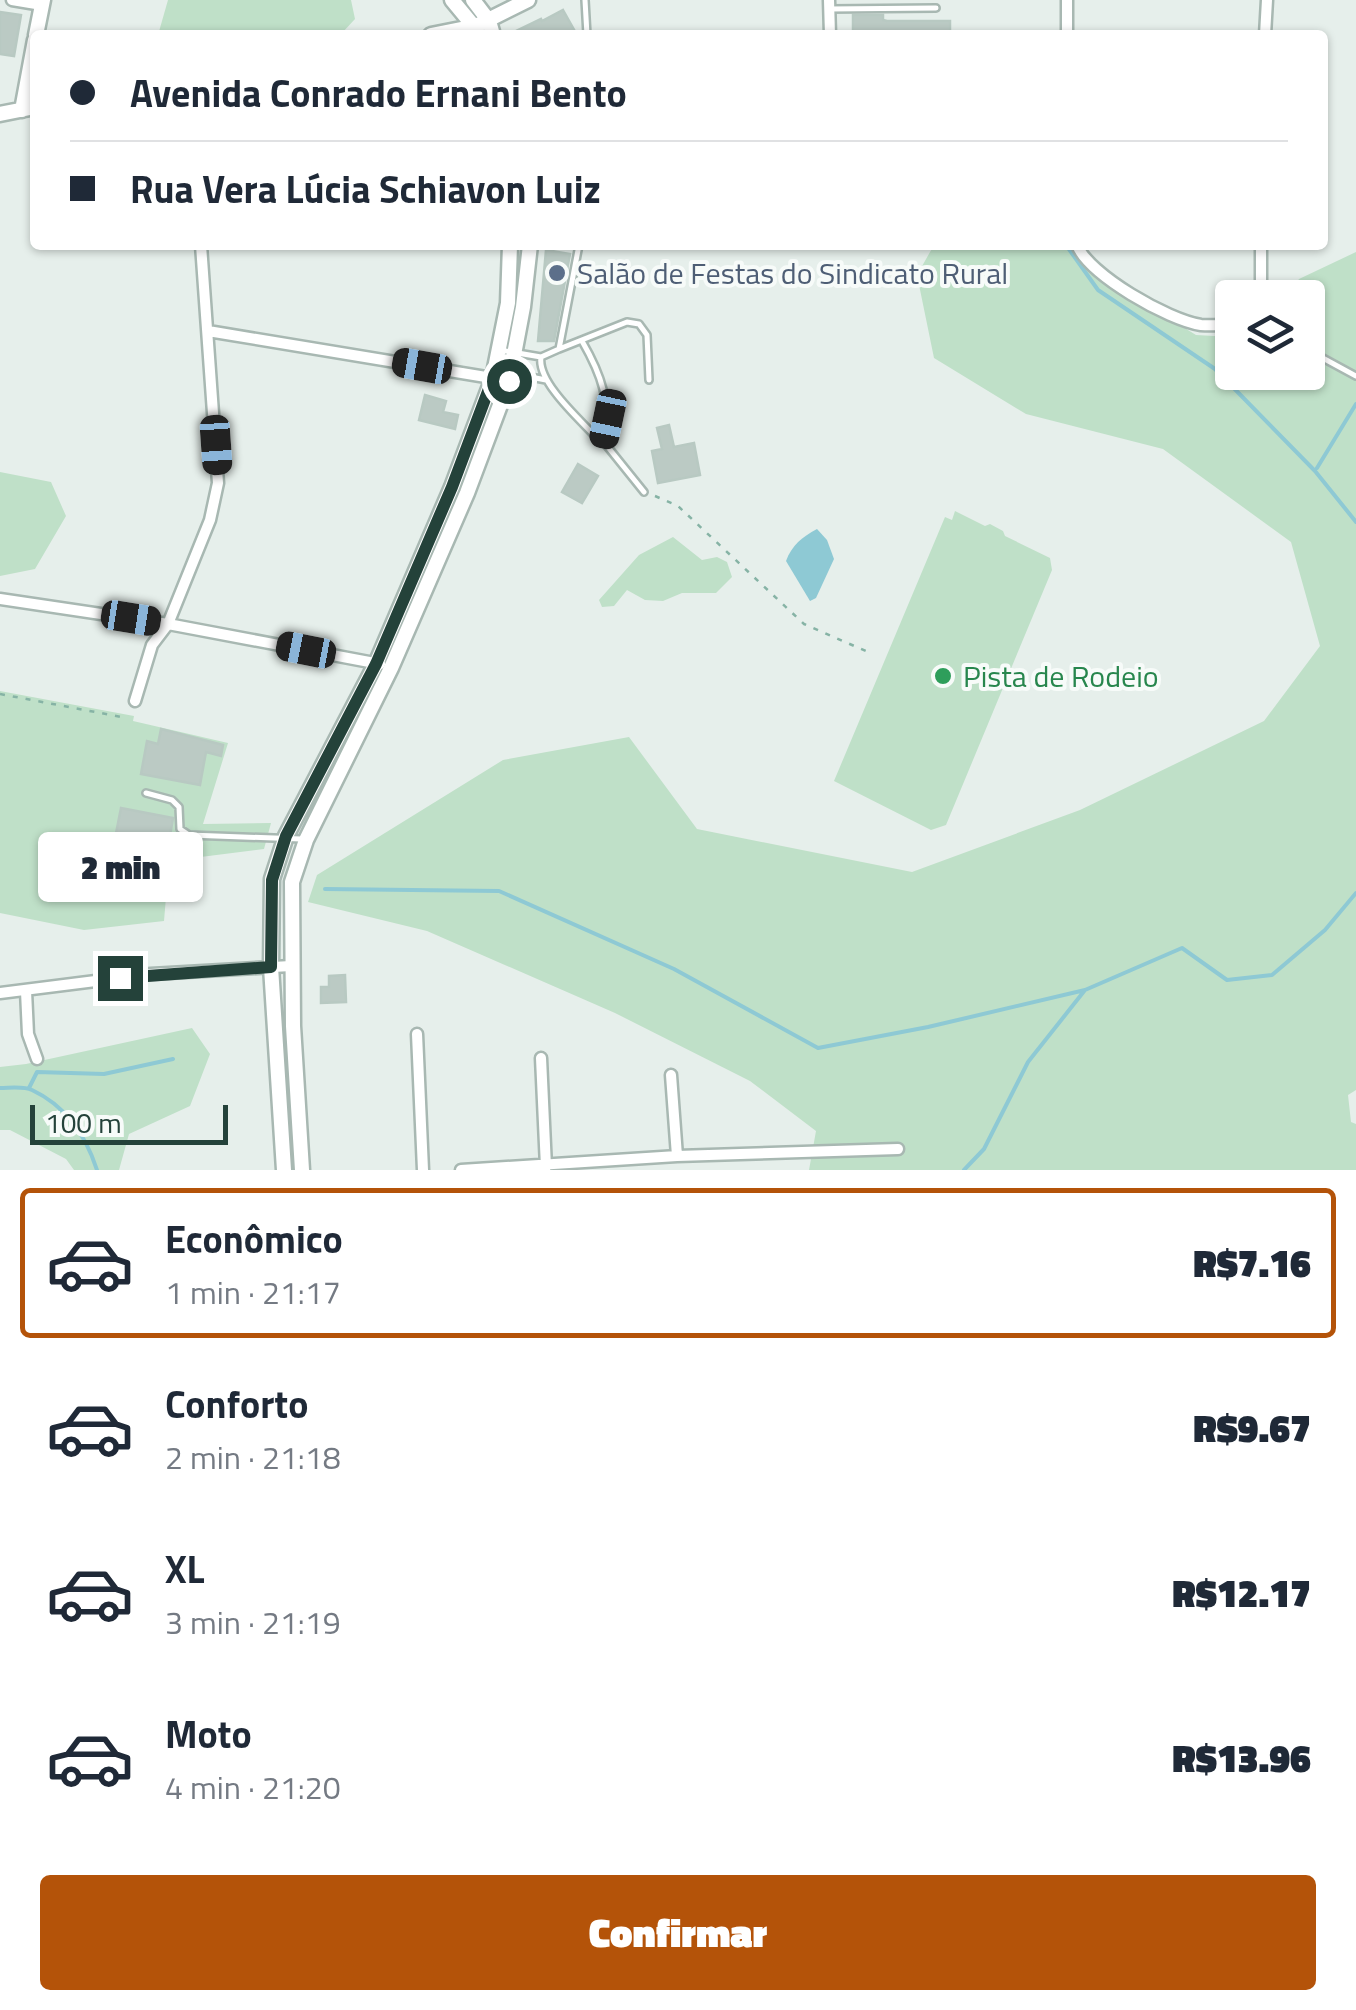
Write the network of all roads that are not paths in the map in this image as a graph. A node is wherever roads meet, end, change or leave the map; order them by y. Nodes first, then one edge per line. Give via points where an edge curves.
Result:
1 (12, 0) edge
2 (452, 0) edge
3 (473, 0) edge
4 (528, 0) edge
5 (585, 0) edge
6 (1068, 0) edge
7 (1267, 0) edge
8 (42, 2) edge
9 (829, 4) edge
10 (936, 8) dead end
11 (484, 29) edge
12 (37, 30) edge
13 (588, 30) edge
14 (830, 30) edge
15 (1067, 30) edge
16 (1265, 30) edge
17 (28, 108) edge
18 (0, 114) edge
19 (201, 250) edge
20 (510, 250) edge
21 (529, 250) edge
22 (577, 250) edge
23 (1079, 250) edge
24 (1262, 250) edge
25 (1261, 280) edge
26 (1215, 325) edge
27 (208, 331) junction
28 (582, 341) junction
29 (559, 349) junction
30 (506, 351) junction
31 (541, 356) junction
32 (1325, 359) edge
33 (1356, 376) edge
34 (510, 377) junction
35 (493, 378) junction
36 (546, 380) junction
37 (648, 380) dead end
38 (604, 441) junction
39 (459, 490) junction
40 (644, 492) road end
41 (0, 598) edge
42 (168, 624) junction
43 (383, 666) junction
44 (134, 700) dead end
45 (146, 793) dead end
46 (286, 836) junction
47 (306, 840) junction
48 (291, 966) junction
49 (271, 967) junction
50 (26, 991) junction
51 (0, 992) edge
52 (418, 1034) dead end
53 (541, 1058) dead end
54 (37, 1059) dead end
55 (671, 1075) dead end
56 (898, 1150) dead end
57 (677, 1156) junction
58 (546, 1167) edge
59 (284, 1170) edge
60 (302, 1170) edge
61 (423, 1170) edge
62 (461, 1170) edge

1 - 8 street
2 - 11 street
3 - 11 street
4 - 11 street
5 - 13 lane
6 - 15 street
7 - 16 street
8 - 12 street
9 - 10 lane
9 - 14 street
17 - 18 street
19 - 27 street
20 - 30 street
21 - 30 street
22 - 29 lane
23 - 26 street via 1100,274 1156,307
24 - 25 street
27 - 35 street
27 - 42 street via 218,483
28 - 29 lane
28 - 37 lane via 627,322 640,324 647,335
28 - 38 lane via 604,386
29 - 31 lane
30 - 31 lane
30 - 34 street
30 - 35 street
31 - 36 lane
32 - 33 lane
34 - 35 street
34 - 36 lane
34 - 39 street
35 - 39 street
36 - 38 lane
38 - 40 lane
39 - 43 street
41 - 42 street
42 - 43 street
42 - 44 street via 152,645
43 - 46 street
43 - 47 street
45 - 46 lane via 172,800 180,829 189,835
46 - 47 lane
46 - 49 street via 272,880
47 - 48 street via 292,882
48 - 49 street
48 - 60 street
49 - 50 street
49 - 59 street
50 - 51 street
50 - 54 street
52 - 61 street
53 - 58 street
55 - 57 street
56 - 57 street
57 - 58 street
58 - 62 street

